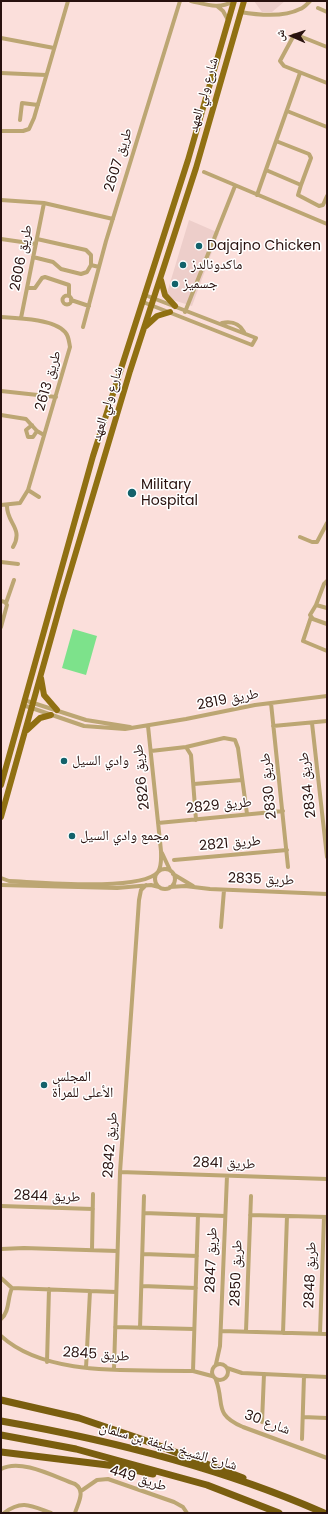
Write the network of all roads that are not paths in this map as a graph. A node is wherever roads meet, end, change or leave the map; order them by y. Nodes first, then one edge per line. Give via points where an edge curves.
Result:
1 (68, 1) edge
2 (180, 1) edge
3 (191, 1) edge
4 (234, 1) edge
5 (244, 1) edge
6 (310, 1) edge
7 (217, 6) junction
8 (318, 8) dead end
9 (232, 10) junction
10 (240, 12) junction
11 (327, 12) edge
12 (228, 22) junction
13 (1, 38) edge
14 (327, 47) edge
15 (54, 48) junction
16 (1, 73) edge
17 (300, 73) junction
18 (46, 75) junction
19 (327, 83) edge
20 (38, 105) junction
21 (287, 110) junction
22 (20, 120) dead end
23 (327, 127) edge
24 (1, 131) edge
25 (276, 141) junction
26 (266, 170) junction
27 (204, 172) dead end
28 (301, 185) junction
29 (235, 186) junction
30 (257, 195) junction
31 (327, 196) edge
32 (1, 200) edge
33 (44, 203) junction
34 (113, 219) junction
35 (327, 224) edge
36 (1, 239) edge
37 (37, 239) junction
38 (36, 244) junction
39 (33, 257) junction
40 (91, 265) junction
41 (99, 267) junction
42 (161, 280) junction
43 (27, 288) junction
44 (69, 296) junction
45 (150, 296) junction
46 (71, 300) junction
47 (143, 302) junction
48 (152, 305) junction
49 (89, 306) junction
50 (175, 306) junction
51 (186, 310) junction
52 (170, 312) junction
53 (1, 316) edge
54 (184, 316) junction
55 (21, 318) junction
56 (83, 327) dead end
57 (145, 327) junction
58 (1, 391) edge
59 (56, 397) junction
60 (1, 415) edge
61 (32, 425) junction
62 (37, 431) junction
63 (44, 435) junction
64 (28, 490) junction
65 (39, 497) dead end
66 (1, 505) edge
67 (7, 505) junction
68 (327, 523) edge
69 (300, 536) dead end
70 (13, 547) dead end
71 (1, 562) edge
72 (18, 564) dead end
73 (14, 580) dead end
74 (327, 581) edge
75 (1, 601) edge
76 (6, 603) junction
77 (316, 604) junction
78 (327, 608) edge
79 (311, 617) junction
80 (327, 624) edge
81 (1, 627) edge
82 (327, 651) edge
83 (41, 678) junction
84 (327, 696) edge
85 (271, 703) junction
86 (28, 704) junction
87 (57, 710) junction
88 (52, 715) junction
89 (86, 720) junction
90 (327, 721) edge
91 (100, 722) junction
92 (312, 723) junction
93 (84, 726) junction
94 (148, 726) junction
95 (273, 726) junction
96 (132, 727) junction
97 (101, 728) junction
98 (26, 732) junction
99 (186, 747) junction
100 (151, 751) junction
101 (242, 780) junction
102 (194, 784) junction
103 (1, 785) edge
104 (327, 804) edge
105 (322, 805) junction
106 (283, 811) junction
107 (247, 814) junction
108 (1, 817) edge
109 (196, 820) junction
110 (158, 824) junction
111 (326, 845) edge
112 (287, 850) junction
113 (161, 851) junction
114 (327, 857) edge
115 (174, 860) dead end
116 (288, 867) dead end
117 (171, 871) junction
118 (157, 872) junction
119 (1, 878) edge
120 (135, 882) junction
121 (1, 885) edge
122 (146, 885) junction
123 (135, 887) junction
124 (159, 887) junction
125 (170, 887) junction
126 (195, 887) junction
127 (224, 890) junction
128 (327, 894) edge
129 (139, 900) junction
130 (221, 927) dead end
131 (120, 1172) junction
132 (227, 1176) junction
133 (327, 1179) edge
134 (93, 1194) dead end
135 (144, 1196) dead end
136 (251, 1196) dead end
137 (1, 1206) edge
138 (93, 1209) junction
139 (144, 1213) junction
140 (198, 1215) junction
141 (250, 1215) junction
142 (225, 1216) junction
143 (287, 1216) junction
144 (325, 1217) edge
145 (1, 1250) edge
146 (92, 1250) junction
147 (117, 1251) junction
148 (143, 1254) junction
149 (197, 1256) junction
150 (1, 1278) edge
151 (142, 1286) junction
152 (12, 1288) junction
153 (196, 1288) junction
154 (49, 1290) junction
155 (90, 1291) junction
156 (116, 1292) junction
157 (1, 1319) edge
158 (115, 1327) junction
159 (140, 1328) junction
160 (194, 1329) junction
161 (221, 1330) junction
162 (246, 1331) junction
163 (283, 1333) junction
164 (320, 1334) junction
165 (327, 1334) edge
166 (1, 1336) edge
167 (220, 1346) junction
168 (47, 1362) junction
169 (214, 1366) junction
170 (226, 1366) junction
171 (86, 1368) junction
172 (114, 1369) junction
173 (194, 1372) junction
174 (242, 1372) junction
175 (264, 1374) junction
176 (304, 1376) junction
177 (227, 1377) junction
178 (327, 1377) edge
179 (214, 1378) junction
180 (223, 1380) junction
181 (219, 1392) junction
182 (1, 1400) edge
183 (303, 1417) junction
184 (327, 1418) edge
185 (1, 1421) edge
186 (262, 1422) dead end
187 (1, 1435) edge
188 (302, 1439) dead end
189 (1, 1452) edge
190 (327, 1458) edge
191 (1, 1469) edge
192 (263, 1488) junction
193 (81, 1491) junction
194 (231, 1495) junction
195 (4, 1513) edge
196 (50, 1513) edge
197 (75, 1513) edge
198 (186, 1513) edge
199 (279, 1513) edge
200 (324, 1513) edge

1 - 15 street
2 - 34 street, طريق 2607
3 - 7 street
4 - 7 street
4 - 9 main road, شارع ولي العهد
5 - 10 main road, شارع ولي العهد
6 - 10 street via 301,9 273,15
7 - 12 street via 225,14
8 - 11 street
9 - 10 main road
9 - 12 main road, شارع ولي العهد
10 - 42 main road, شارع ولي العهد
12 - 45 main road, شارع ولي العهد via 168,224 167,237
13 - 15 street
14 - 17 street via 297,35 291,38 280,61 284,66
15 - 18 street
16 - 18 street
17 - 19 street
17 - 21 street
18 - 20 street
20 - 22 street via 22,103
20 - 24 street via 28,131
21 - 23 street
21 - 25 street
25 - 26 street
25 - 28 street via 311,156
26 - 28 street
26 - 30 street
27 - 29 street
28 - 31 street via 298,195 301,198 320,206
29 - 30 street
29 - 51 street
30 - 35 street
32 - 33 street
33 - 34 street
33 - 37 street, طريق 2606
34 - 41 street, طريق 2607
36 - 38 street
37 - 38 street, طريق 2606
37 - 40 street via 86,250 91,255
38 - 39 street, طريق 2606
39 - 40 street via 53,262 61,269 74,273 84,273
39 - 43 street, طريق 2606
40 - 41 street
41 - 49 street, طريق 2607
42 - 45 main road, شارع ولي العهد
42 - 50 main road via 165,295
43 - 44 street via 34,289 45,277 69,285
43 - 55 street, طريق 2606
44 - 46 street
44 - 46 street via 63,297 63,303 69,304
45 - 47 main road, شارع ولي العهد
45 - 48 main road
45 - 50 street
46 - 49 street
47 - 48 street
47 - 86 main road, شارع ولي العهد via 93,456 41,641
48 - 52 street
48 - 57 main road, شارع ولي العهد
49 - 56 street, طريق 2607
50 - 51 street
51 - 54 street
51 - 54 street via 256,338 252,345
52 - 54 street
52 - 57 main road via 158,316
53 - 55 street, طريق 2613
55 - 59 street, طريق 2613 via 56,326 65,331 69,338 70,347
57 - 83 main road, شارع ولي العهد via 62,599
58 - 59 street
59 - 63 street, طريق 2613
60 - 61 street via 21,417
61 - 62 street
61 - 62 street via 26,430 28,437 33,437
62 - 63 street
63 - 64 street, طريق 2613
64 - 65 street
64 - 67 street, طريق 2613 via 23,500
66 - 67 street
67 - 70 street via 8,515 16,530 17,537
68 - 69 street via 317,542
71 - 72 street
73 - 76 street
74 - 77 street
75 - 76 street
76 - 81 street
77 - 78 street
77 - 79 street
79 - 80 street
79 - 82 street via 303,641
83 - 86 main road, شارع ولي العهد
83 - 87 main road via 44,696
84 - 85 street, طريق 2819
85 - 94 street, طريق 2819
85 - 95 street, طريق 2830
86 - 87 street, طريق 2819
86 - 88 street, طريق 2819
86 - 98 main road, شارع ولي العهد
86 - 103 main road, شارع ولي العهد
87 - 89 street, طريق 2819
88 - 93 street, طريق 2819
88 - 98 main road via 40,718
89 - 91 street, طريق 2819
89 - 93 street
90 - 92 street
91 - 96 street, طريق 2819
91 - 97 street
92 - 95 street
92 - 105 street, طريق 2834
93 - 97 street, طريق 2819
94 - 96 street, طريق 2819
94 - 100 street, طريق 2826
95 - 106 street, طريق 2830
96 - 97 street, طريق 2819
98 - 108 main road, شارع ولي العهد
99 - 100 street
99 - 101 street via 232,738 237,744
99 - 102 street via 191,755
100 - 110 street, طريق 2826
101 - 102 street
101 - 107 street
102 - 109 street
104 - 105 street
105 - 111 street, طريق 2834
106 - 107 street, طريق 2829
106 - 112 street, طريق 2830
107 - 109 street, طريق 2829
109 - 110 street, طريق 2829
110 - 113 street, طريق 2826
111 - 114 street, طريق 2834
112 - 115 street, طريق 2821
112 - 116 street, طريق 2830
113 - 117 street, طريق 2826
113 - 118 street, طريق 2826 via 160,867
117 - 118 street via 165,869
117 - 125 street via 174,880
117 - 126 street, طريق 2835
118 - 120 street via 150,878
118 - 124 street via 155,880
119 - 120 street via 9,881 108,884
120 - 123 street, طريق 2842
121 - 123 street
122 - 123 street
122 - 124 street
122 - 129 street, طريق 2842 via 141,890
123 - 129 street, طريق 2842
124 - 125 street
125 - 126 street, طريق 2835
126 - 127 street, طريق 2835
127 - 128 street, طريق 2835
127 - 130 street
129 - 131 street, طريق 2842
131 - 132 street, طريق 2841
131 - 147 street, طريق 2842
132 - 133 street, طريق 2841
132 - 142 street, طريق 2847
134 - 138 street, طريق 2844
135 - 139 street
136 - 141 street, طريق 2850
137 - 138 street, طريق 2844
138 - 146 street, طريق 2844
139 - 140 street
139 - 148 street
140 - 142 street
140 - 149 street
141 - 143 street
141 - 162 street, طريق 2850
142 - 161 street, طريق 2847
143 - 144 street
143 - 163 street, طريق 2848
144 - 164 street, طريق 2848
145 - 146 street
146 - 147 street
147 - 156 street, طريق 2842
148 - 149 street
148 - 151 street
149 - 153 street
150 - 152 street
151 - 153 street
151 - 159 street
152 - 154 street
152 - 157 street via 6,1314
153 - 160 street
154 - 155 street
154 - 168 street
155 - 156 street
155 - 171 street
156 - 158 street, طريق 2842
158 - 159 street
158 - 172 street, طريق 2842
159 - 160 street
160 - 173 street
161 - 162 street
161 - 167 street, طريق 2847
162 - 163 street
163 - 164 street
164 - 165 street
166 - 168 street, طريق 2845
167 - 169 street, طريق 2847
167 - 170 street, طريق 2847
168 - 171 street, طريق 2845
169 - 170 street
169 - 173 street, طريق 2845
169 - 179 street, طريق 2847
170 - 174 street
170 - 177 street, طريق 2847
171 - 172 street, طريق 2845
172 - 173 street, طريق 2845
173 - 179 street, طريق 2845
174 - 175 street
174 - 177 street
175 - 176 street
175 - 186 street
176 - 178 street
176 - 183 street
177 - 180 street
179 - 180 street, طريق 2845
179 - 181 street, شارع 30
180 - 181 street, شارع 30
181 - 190 street, شارع 30 via 222,1411 235,1424
182 - 192 highway via 86,1420 230,1472
183 - 184 street
183 - 188 street
185 - 192 highway, شارع الشيخ خليفة بن سلمان via 147,1452
187 - 194 highway, شارع الشيخ خليفة بن سلمان via 76,1449 207,1485
189 - 194 highway via 116,1466
191 - 193 street via 14,1465 23,1466 75,1484
192 - 200 highway, شارع الشيخ خليفة بن سلمان
193 - 197 street
193 - 198 street, طريق 449 via 97,1480 108,1479 174,1502 183,1507
194 - 199 highway, شارع الشيخ خليفة بن سلمان
195 - 196 street via 22,1504

